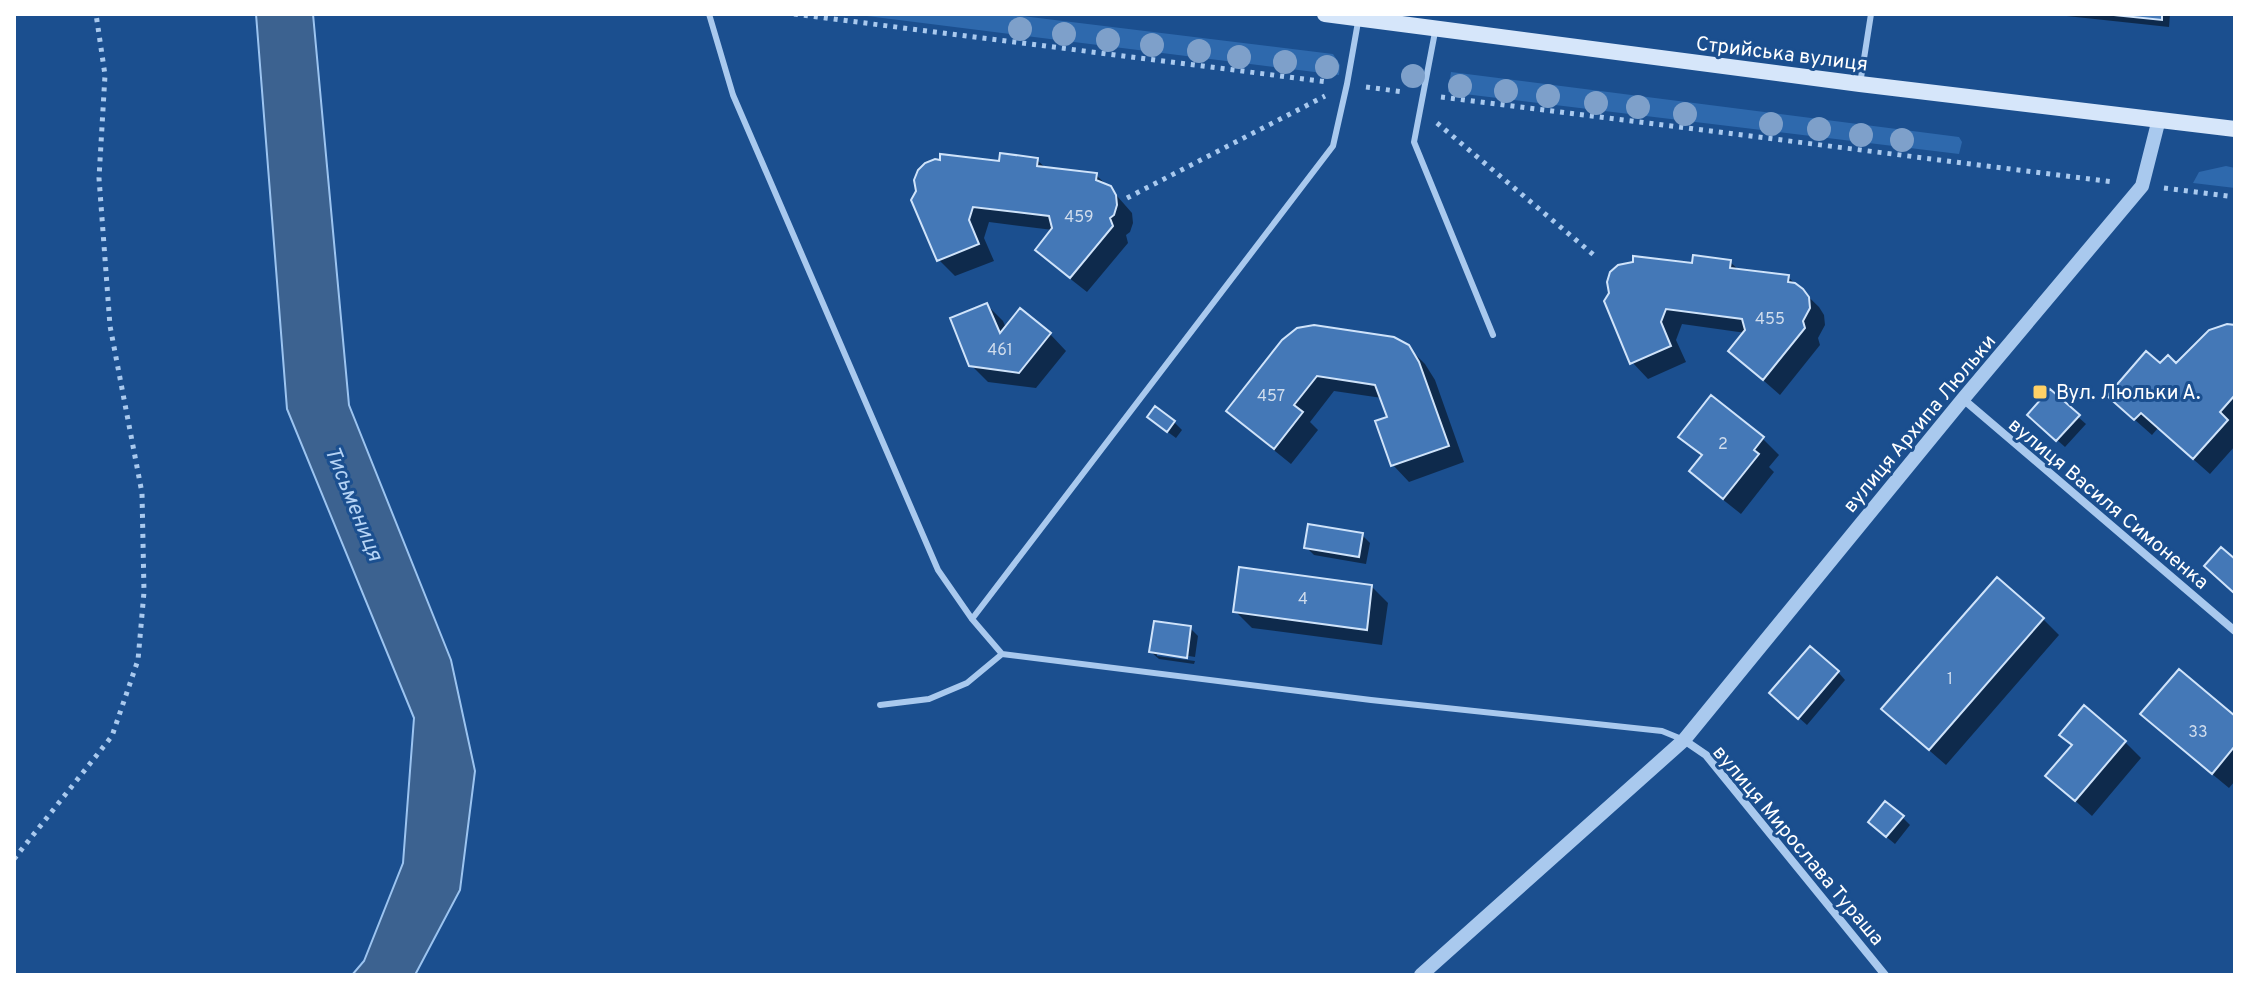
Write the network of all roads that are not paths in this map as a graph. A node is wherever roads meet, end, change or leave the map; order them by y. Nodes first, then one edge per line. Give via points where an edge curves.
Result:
1 (709, 14) edge
2 (1325, 14) edge
3 (1871, 14) edge
4 (1359, 18) junction
5 (1436, 28) junction
6 (1860, 84) junction
7 (2159, 119) junction
8 (2235, 129) edge
9 (1493, 335) dead end
10 (1963, 399) junction
11 (972, 619) junction
12 (2235, 631) edge
13 (1002, 654) junction
14 (880, 705) dead end
15 (1684, 740) junction
16 (1421, 975) edge
17 (1885, 975) edge

1 - 11 lane via 733,95 938,570
2 - 4 main road, Стрийська вулиця
3 - 6 lane
4 - 5 main road, Стрийська вулиця
4 - 11 lane via 1333,146
5 - 6 main road, Стрийська вулиця
5 - 9 lane via 1414,142
6 - 7 main road, Стрийська вулиця
7 - 8 main road, Стрийська вулиця
7 - 10 street, вулиця Архипа Люльки via 2142,186
10 - 12 street, вулиця Василя Симоненка
10 - 15 street, вулиця Архипа Люльки
11 - 13 lane
13 - 14 lane via 967,683 929,699
13 - 15 lane via 1662,731
15 - 16 street, вулиця Архипа Люльки
15 - 17 street, вулиця Мирослава Тураша via 1706,755

